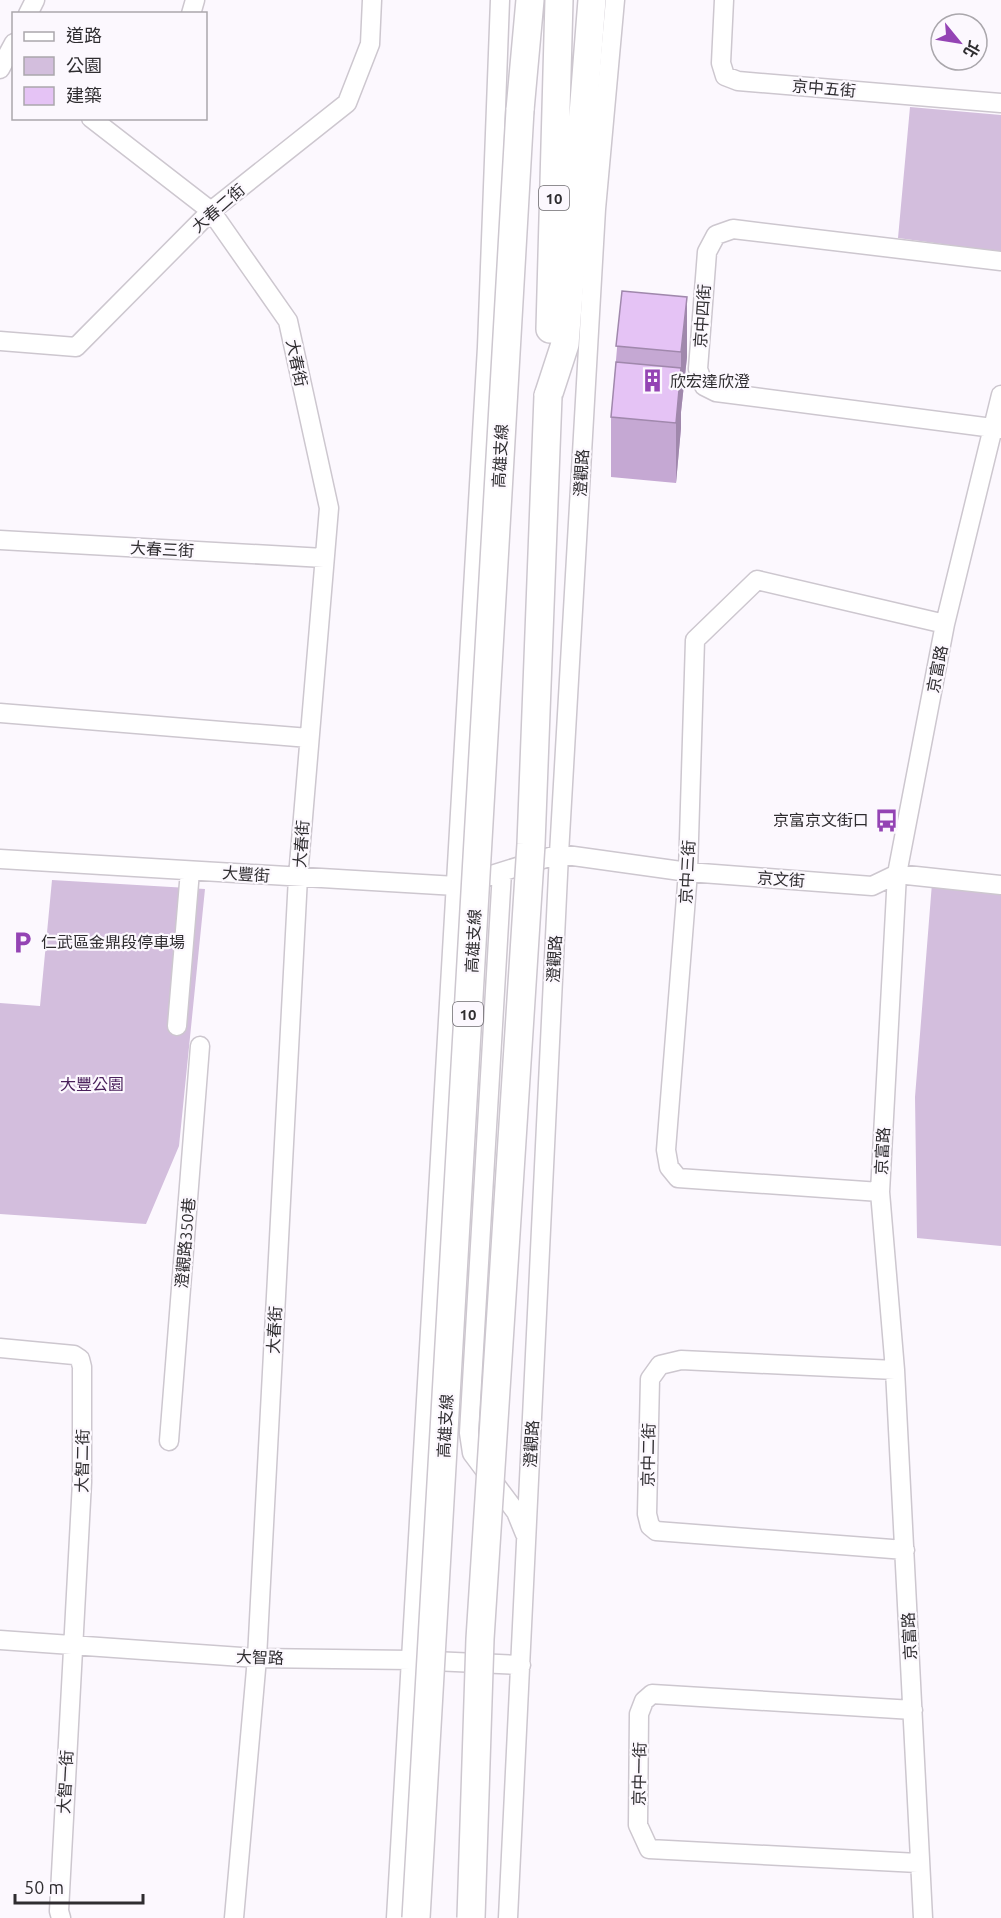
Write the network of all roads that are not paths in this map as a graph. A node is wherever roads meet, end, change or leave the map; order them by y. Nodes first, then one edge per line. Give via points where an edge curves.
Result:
1 (372, 0) edge
2 (501, 0) edge
3 (519, 0) edge
4 (530, 0) edge
5 (559, 0) edge
6 (592, 0) edge
7 (615, 0) edge
8 (724, 0) edge
9 (1001, 103) edge
10 (520, 110) junction
11 (97, 120) edge
12 (116, 126) edge
13 (212, 211) junction
14 (1001, 261) edge
15 (0, 341) edge
16 (1001, 395) edge
17 (548, 396) junction
18 (997, 429) edge
19 (0, 540) edge
20 (324, 558) junction
21 (945, 624) junction
22 (0, 713) edge
23 (309, 738) junction
24 (559, 854) junction
25 (0, 859) edge
26 (190, 871) junction
27 (502, 872) junction
28 (688, 872) junction
29 (897, 874) junction
30 (298, 878) junction
31 (1001, 885) edge
32 (456, 886) junction
33 (177, 1026) dead end
34 (200, 1046) dead end
35 (880, 1192) junction
36 (0, 1348) edge
37 (895, 1370) junction
38 (169, 1441) dead end
39 (527, 1538) junction
40 (904, 1550) junction
41 (0, 1640) edge
42 (72, 1645) junction
43 (257, 1658) junction
44 (411, 1660) junction
45 (521, 1665) junction
46 (913, 1710) junction
47 (918, 1863) junction
48 (61, 1918) edge
49 (234, 1918) edge
50 (396, 1918) edge
51 (416, 1918) edge
52 (471, 1918) edge
53 (508, 1918) edge
54 (923, 1918) edge

1 - 13 street, 大春二街 via 370,44 347,103
2 - 32 street via 487,347
3 - 10 highway
4 - 10 highway, 高雄支線 / 10
5 - 17 highway, 10
6 - 17 highway via 565,344
7 - 24 street, 澄觀路 via 596,209
8 - 9 street, 京中五街 via 721,63 725,76 738,81
10 - 51 highway, 高雄支線 / 10, bridge
11 - 12 street, 大春街
12 - 13 street, 大春街
13 - 15 street, 大春二街 via 76,347
13 - 20 street, 大春街 via 288,321 329,508
14 - 18 street, 京中四街 via 733,229 716,235 707,252 698,369 704,386 716,392
16 - 18 street, 京富路
17 - 52 highway, 10, bridge via 531,844 480,1639
18 - 21 street, 京富路
19 - 20 street, 大春三街
20 - 23 street, 大春街
21 - 28 street, 京中三街 via 757,580 695,640
21 - 29 street, 京富路
22 - 23 street
23 - 30 street, 大春街
24 - 27 street, 大豐街
24 - 28 street, 京文街
24 - 39 street, 澄觀路
25 - 26 street, 大豐街
26 - 30 street, 大豐街
26 - 33 street
27 - 32 street, 大豐街
27 - 39 street via 469,1433 472,1453 516,1512
28 - 29 street, 京文街 via 872,886
28 - 35 street, 京中三街 via 666,1150 669,1167 678,1178
29 - 31 street, 京文街
29 - 35 street, 京富路
30 - 32 street, 大豐街
30 - 43 street, 大春街
32 - 44 street
34 - 38 street, 澄觀路350巷
35 - 37 street, 京富路
36 - 42 street, 大智二街 via 74,1355 82,1367 82,1482
37 - 40 street, 京富路
37 - 40 street, 京中二街 via 681,1360 660,1365 650,1379 647,1514 656,1532
39 - 45 street, 澄觀路
40 - 46 street, 京富路
41 - 42 street, 大智路
42 - 43 street, 大智路
42 - 48 street, 大智一街
43 - 44 street, 大智路
43 - 49 street
44 - 45 street, 大智路
44 - 50 street
45 - 53 street, 澄觀路
46 - 47 street, 京富路
46 - 47 street, 京中一街 via 652,1694 639,1714 638,1825 649,1849
47 - 54 street, 京富路

